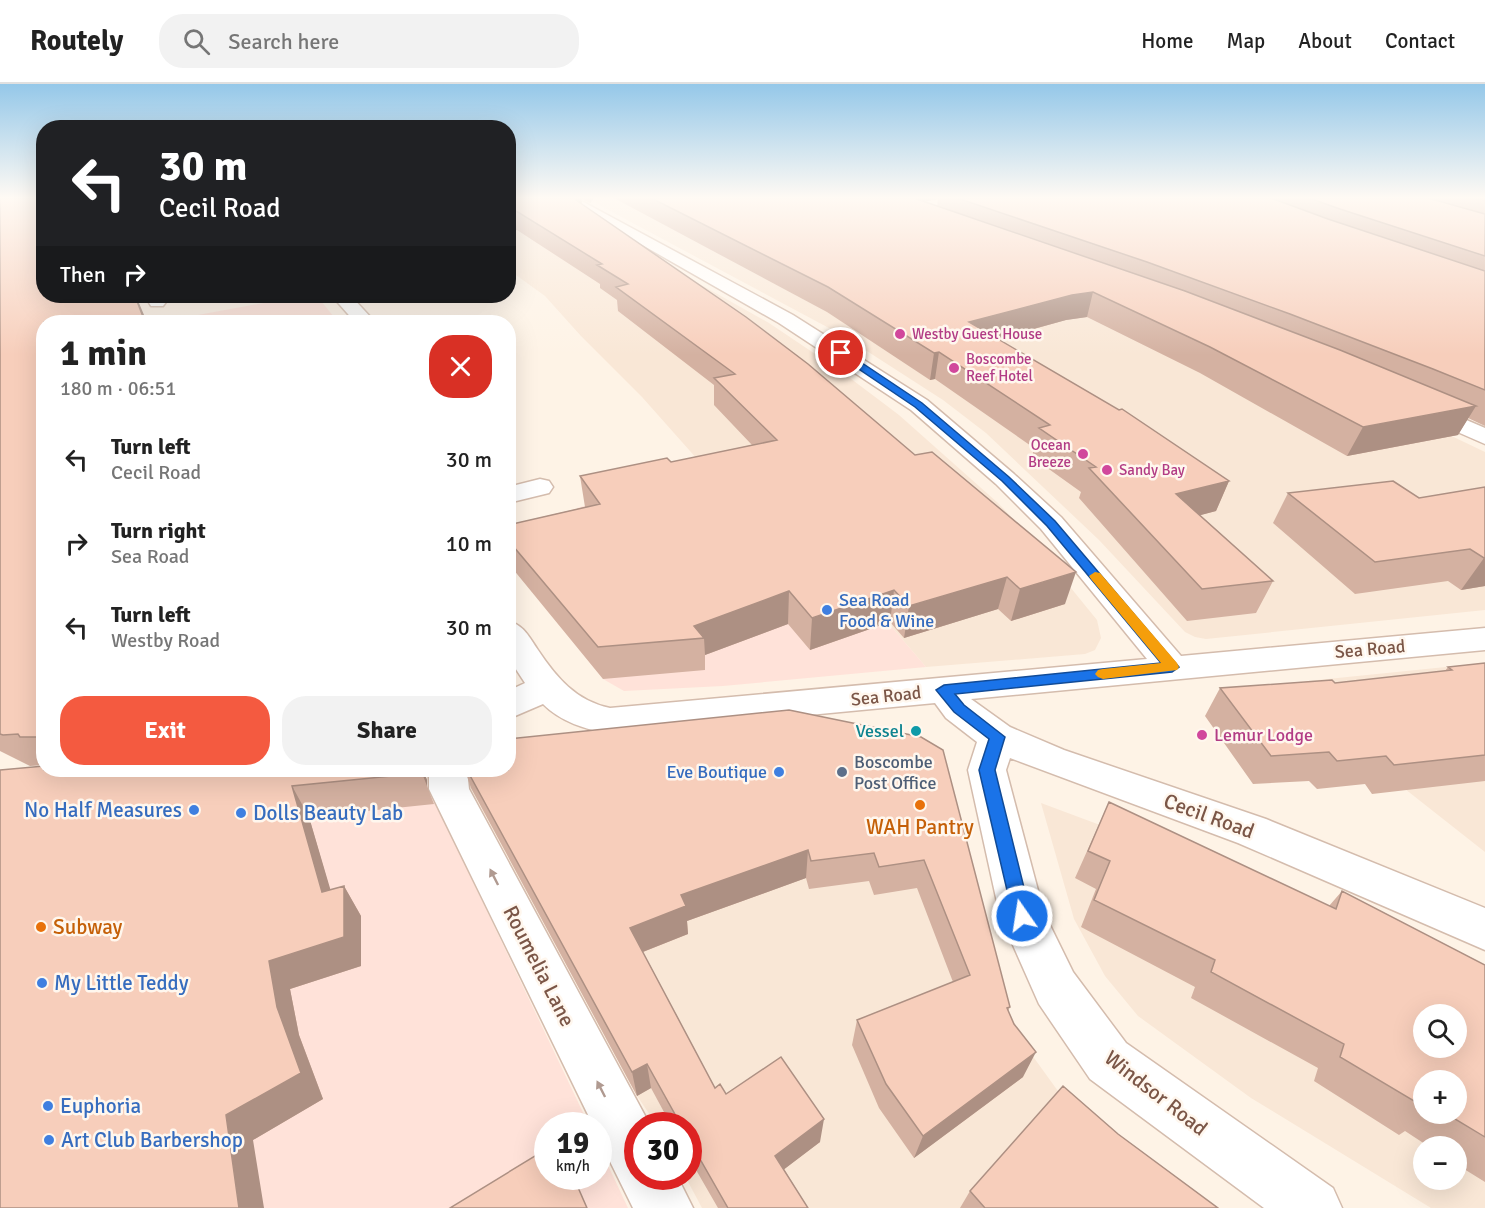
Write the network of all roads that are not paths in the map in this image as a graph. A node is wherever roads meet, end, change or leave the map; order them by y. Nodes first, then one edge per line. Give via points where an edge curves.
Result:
1 (662, 250) edge
2 (347, 303) edge
3 (359, 315) edge
4 (1406, 400) edge
5 (1485, 437) edge
6 (540, 487) dead end
7 (516, 493) edge
8 (1485, 639) edge
9 (516, 642) edge
10 (1172, 667) junction
11 (548, 687) junction
12 (944, 690) junction
13 (516, 702) edge
14 (997, 737) junction
15 (448, 777) edge
16 (1485, 929) edge
17 (624, 1132) edge
18 (653, 1190) edge
19 (663, 1208) edge
20 (1313, 1208) edge

1 - 10 street via 786,319 919,405 1051,523
2 - 3 street
4 - 5 street
6 - 7 street
8 - 10 street, Sea Road
9 - 11 street, Sea Road
10 - 12 street, Sea Road
11 - 12 street, Sea Road via 566,705 610,722
11 - 13 street
12 - 14 street, Cecil Road via 959,709
14 - 16 street, Cecil Road via 1252,831
14 - 20 street, Windsor Road via 987,770 1022,916 1056,988 1108,1061
17 -> 15 street, Roumelia Lane via 449,789
18 - 19 street

